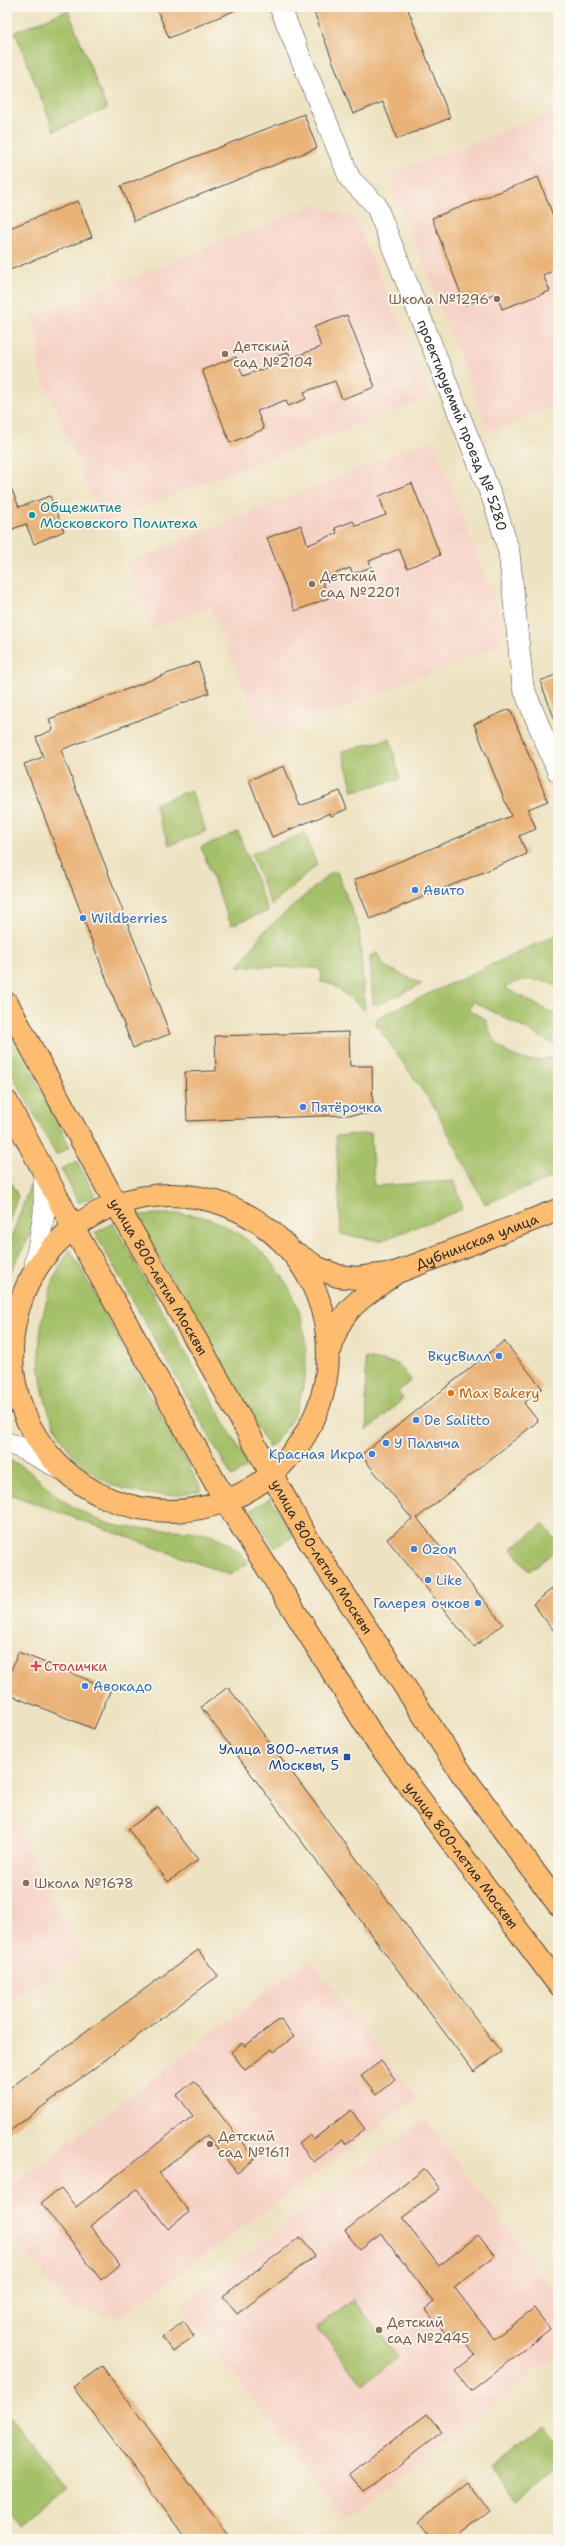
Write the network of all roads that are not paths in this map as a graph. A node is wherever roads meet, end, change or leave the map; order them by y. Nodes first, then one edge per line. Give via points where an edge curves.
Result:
1 (280, 7) edge
2 (558, 772) edge
3 (7, 1003) edge
4 (7, 1102) edge
5 (44, 1170) junction
6 (116, 1204) junction
7 (558, 1210) edge
8 (73, 1227) junction
9 (286, 1246) junction
10 (34, 1272) junction
11 (396, 1273) junction
12 (329, 1362) junction
13 (9, 1364) edge
14 (7, 1443) edge
15 (63, 1470) junction
16 (271, 1475) junction
17 (226, 1502) junction
18 (558, 1904) edge
19 (558, 1984) edge

1 - 2 street, проектируемый проезд № 5280 via 350,179 376,205 495,505 509,552 523,687
3 - 6 main road, улица 800-летия Москвы
4 - 5 main road, улица 800-летия Москвы
5 - 8 main road, улица 800-летия Москвы
5 - 10 street via 44,1220
6 - 8 main road
6 - 9 main road via 158,1195 201,1197 242,1211
6 - 16 main road, улица 800-летия Москвы via 202,1350
7 - 11 main road, Дубнинская улица
8 - 10 main road via 46,1254
8 - 17 main road, улица 800-летия Москвы
9 - 11 main road, Дубнинская улица via 318,1268 338,1276 357,1278
9 - 12 main road via 304,1268 315,1288 327,1330
10 - 13 main road via 17,1312
11 - 12 main road, Дубнинская улица via 358,1300 343,1316 335,1333
12 - 16 main road via 316,1415 294,1452
13 - 15 main road via 26,1417 48,1454
14 - 15 street
15 - 17 main road via 99,1494 140,1509 183,1511
16 - 17 main road
16 - 18 main road, улица 800-летия Москвы via 348,1603 429,1727
17 - 19 main road, улица 800-летия Москвы via 374,1738

